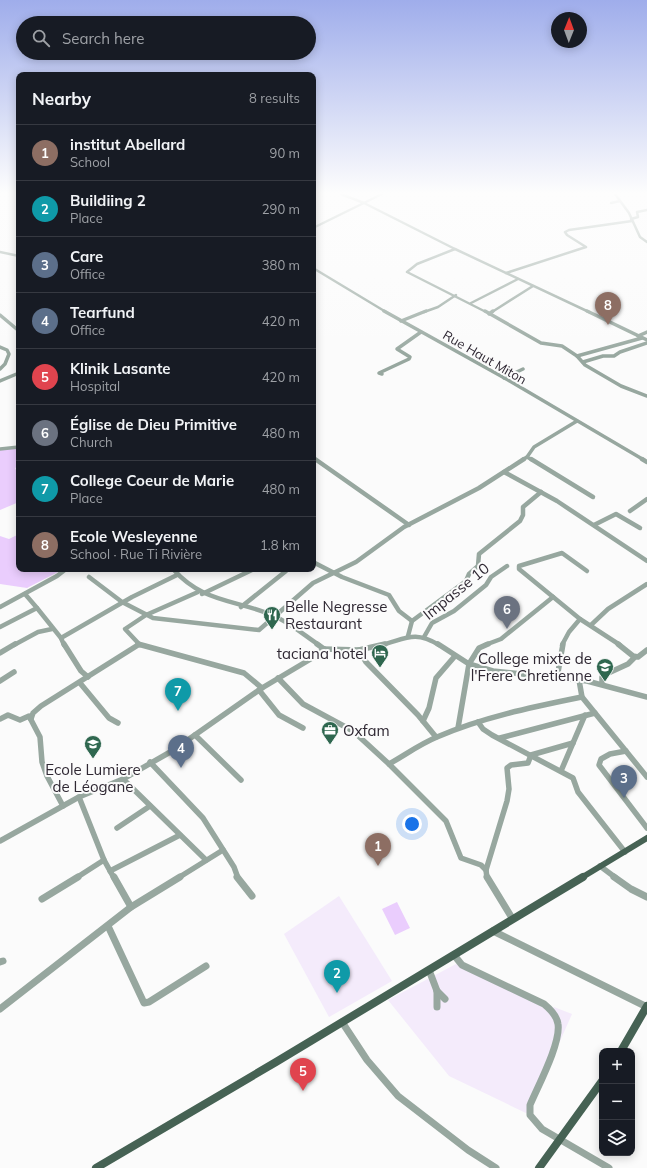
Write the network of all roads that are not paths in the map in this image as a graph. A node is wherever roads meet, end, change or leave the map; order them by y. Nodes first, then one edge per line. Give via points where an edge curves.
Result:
1 (455, 249) joint
2 (581, 249) edge
3 (0, 252) edge
4 (16, 255) edge
5 (316, 270) edge
6 (506, 273) junction
7 (518, 279) junction
8 (533, 286) junction
9 (456, 295) junction
10 (471, 303) junction
11 (489, 314) junction
12 (0, 315) edge
13 (401, 321) junction
14 (16, 328) edge
15 (421, 332) junction
16 (647, 332) edge
17 (640, 337) junction
18 (647, 340) edge
19 (647, 343) edge
20 (0, 348) edge
21 (577, 356) junction
22 (583, 362) junction
23 (0, 369) edge
24 (523, 369) dead end
25 (16, 373) edge
26 (382, 374) dead end
27 (504, 378) junction
28 (1, 379) edge
29 (647, 396) edge
30 (576, 421) junction
31 (16, 447) edge
32 (0, 449) edge
33 (527, 457) junction
34 (316, 460) edge
35 (646, 460) edge
36 (504, 472) junction
37 (542, 492) junction
38 (593, 497) dead end
39 (647, 499) edge
40 (630, 510) dead end
41 (408, 525) junction
42 (594, 525) junction
43 (640, 528) dead end
44 (647, 561) edge
45 (316, 563) edge
46 (507, 566) dead end
47 (587, 571) dead end
48 (61, 572) edge
49 (175, 572) edge
50 (247, 572) edge
51 (286, 572) dead end
52 (334, 572) junction
53 (177, 575) junction
54 (89, 576) dead end
55 (647, 584) edge
56 (200, 593) junction
57 (24, 594) junction
58 (553, 597) junction
59 (122, 602) junction
60 (0, 607) edge
61 (241, 607) junction
62 (37, 608) junction
63 (146, 615) junction
64 (272, 616) junction
65 (580, 619) junction
66 (412, 621) junction
67 (591, 625) junction
68 (0, 627) edge
69 (52, 629) junction
70 (408, 636) junction
71 (61, 638) junction
72 (424, 638) junction
73 (138, 645) junction
74 (324, 649) junction
75 (359, 650) junction
76 (647, 650) edge
77 (0, 653) edge
78 (454, 656) junction
79 (635, 657) junction
80 (469, 664) junction
81 (14, 672) dead end
82 (88, 677) junction
83 (278, 678) junction
84 (557, 678) junction
85 (579, 680) junction
86 (0, 681) edge
87 (80, 683) junction
88 (602, 684) junction
89 (261, 689) junction
90 (582, 697) junction
91 (647, 697) edge
92 (595, 712) junction
93 (585, 715) junction
94 (0, 719) edge
95 (31, 719) junction
96 (423, 721) junction
97 (478, 722) junction
98 (118, 723) dead end
99 (303, 728) dead end
100 (458, 728) junction
101 (195, 736) junction
102 (436, 737) junction
103 (500, 738) junction
104 (573, 743) junction
105 (626, 751) junction
106 (531, 755) junction
107 (150, 762) junction
108 (389, 764) junction
109 (562, 771) junction
110 (647, 777) edge
111 (122, 779) junction
112 (241, 780) dead end
113 (79, 797) junction
114 (63, 806) junction
115 (150, 806) junction
116 (117, 828) dead end
117 (647, 828) edge
118 (180, 835) junction
119 (647, 838) edge
120 (0, 841) edge
121 (223, 850) junction
122 (624, 852) junction
123 (104, 860) junction
124 (206, 860) junction
125 (600, 866) junction
126 (486, 870) junction
127 (110, 871) junction
128 (252, 896) dead end
129 (647, 897) edge
130 (42, 899) dead end
131 (131, 908) junction
132 (512, 918) junction
133 (108, 926) junction
134 (492, 930) junction
135 (454, 955) junction
136 (206, 966) dead end
137 (429, 970) junction
138 (437, 991) junction
139 (445, 999) dead end
140 (437, 1007) dead end
141 (647, 1007) edge
142 (0, 1009) edge
143 (342, 1022) junction
144 (623, 1048) edge
145 (599, 1084) edge
146 (560, 1139) junction
147 (96, 1168) edge
148 (496, 1168) edge
149 (539, 1168) edge
150 (609, 1168) edge

1 - 6 street
1 - 9 street via 429,258 407,272
2 - 6 street
3 - 4 street
5 - 13 street, Rue Haut Miton
6 - 7 street
7 - 8 street
7 - 10 street
8 - 11 street
8 - 17 street
9 - 10 street
9 - 13 street via 438,307
10 - 11 street
11 - 21 street via 541,343 560,345
12 - 14 street
13 - 15 street, Rue Haut Miton
15 - 26 street via 397,349 410,357 409,360 379,373
15 - 27 street, Rue Haut Miton
16 - 17 street
17 - 18 street
17 - 21 street
19 - 22 street via 614,356 603,356
20 - 23 street via 7,350 9,354
21 - 22 street
22 - 29 street via 621,386
24 - 27 street
25 - 28 street
27 - 30 street, Rue Haut Miton
30 - 33 street via 534,447
30 - 35 street, Rue Haut Miton
31 - 32 street
33 - 36 street
33 - 38 street
34 - 41 street
36 - 37 street
36 - 41 street
37 - 42 street
37 - 66 street via 523,507 524,515 520,521 479,554 478,566 469,574 466,582
39 - 40 street
41 - 52 street via 356,562
42 - 43 street via 616,514
42 - 44 street
45 - 52 street
46 - 72 street, Impasse 10 via 454,611 432,623
47 - 58 street via 562,553 519,566 519,569
48 - 57 street
49 - 53 street
50 - 56 street
51 - 61 street
52 - 64 street via 313,583
52 - 66 street via 342,578 389,595 399,611
53 - 56 street
53 - 59 street
54 - 59 street
55 - 67 street via 608,609
56 - 61 street
56 - 63 street
57 - 60 street
57 - 62 street
58 - 65 street
58 - 80 street via 501,639 480,648
59 - 63 street
59 - 71 street
61 - 64 street
62 - 68 street
62 - 69 street
63 - 64 street via 153,618 259,630
63 - 73 street via 125,629
64 - 74 street
65 - 67 street
65 - 84 street via 566,634 557,662
66 - 70 street
67 - 79 street
69 - 71 street
69 - 77 street via 38,632
70 - 72 street
70 - 75 street
71 - 82 street via 81,671
72 - 78 street via 444,647
73 - 82 street
73 - 89 street via 244,673
74 - 75 street
74 - 83 street
75 - 96 street via 366,662
76 - 79 street
78 - 80 street
78 - 96 street via 436,678
79 - 88 street via 628,664 604,675
80 - 84 street via 493,671
80 - 100 street
81 - 86 street
82 - 87 street
83 - 89 street
83 - 108 street via 303,704 353,731
84 - 85 street
85 - 88 street
85 - 90 street
87 - 95 street via 41,706 33,713
87 - 98 street via 109,718
88 - 91 street
89 - 99 street via 280,715
89 - 101 street
90 - 92 street
90 - 97 street
92 - 93 street
92 - 105 street
93 - 103 street
93 - 104 street
94 - 95 street via 8,715 20,720 29,716
95 - 114 street via 40,737 42,762 47,776
96 - 102 street
97 - 100 street
97 - 103 street via 483,729
100 - 102 street
101 - 107 street
101 - 112 street
102 - 108 street
103 - 106 street
104 - 106 street
104 - 109 street
105 - 110 street
105 - 117 street via 601,759 599,765
106 - 109 street
106 - 126 street via 528,763 507,768 507,801
107 - 111 street
107 - 121 street via 199,814
108 - 126 street via 446,821 460,858 482,865
109 - 122 street via 573,778 578,792
111 - 113 street
111 - 115 street
113 - 114 street
113 - 123 street
114 - 120 street
115 - 116 street
115 - 118 street
118 - 124 street
118 - 127 street
119 - 122 main road
121 - 124 street
121 - 128 street via 236,875
122 - 125 main road
123 - 127 street
123 - 130 street
124 - 131 street
125 - 129 street via 631,889
125 - 132 main road
126 - 132 street via 487,879
127 - 131 street
131 - 133 street
132 - 134 main road
133 - 136 street via 144,1003 150,1002
133 - 142 street
134 - 135 main road
134 - 141 street
135 - 137 main road
135 - 146 street via 462,965 544,1004 551,1010 558,1024 558,1037 530,1105 530,1115 542,1129
137 - 138 street
137 - 143 main road
138 - 139 street
138 - 140 street
141 - 144 main road
143 - 147 main road
143 - 148 street via 367,1060 398,1096 468,1150
145 - 146 main road
146 - 149 main road
146 - 150 street

